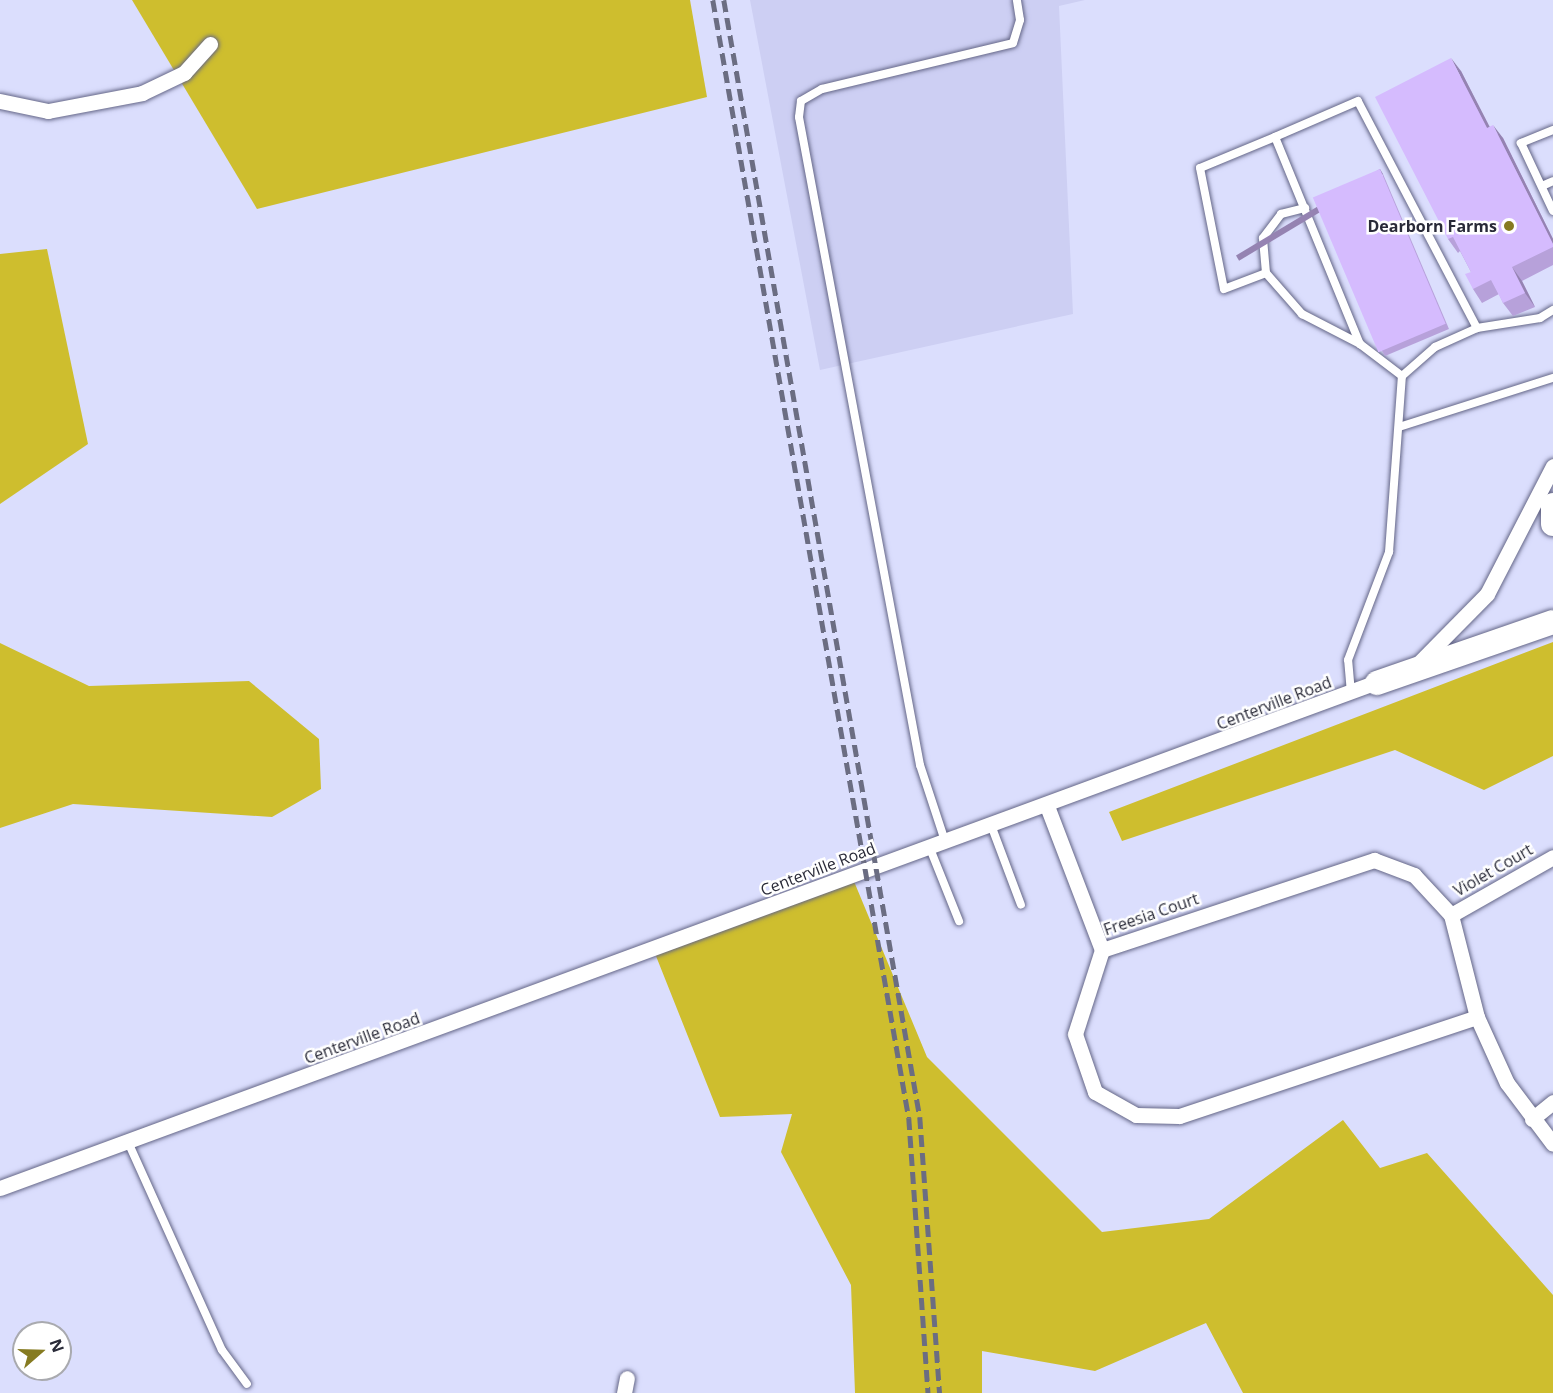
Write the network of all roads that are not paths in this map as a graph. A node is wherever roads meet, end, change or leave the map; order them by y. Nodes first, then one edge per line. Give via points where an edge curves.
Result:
1 (1017, 0) edge
2 (210, 44) dead end
3 (0, 101) edge
4 (1553, 130) edge
5 (1275, 137) junction
6 (1553, 181) edge
7 (1542, 186) junction
8 (1305, 208) junction
9 (1553, 210) edge
10 (1266, 273) junction
11 (1553, 310) edge
12 (1477, 328) junction
13 (1360, 344) junction
14 (1402, 376) junction
15 (1553, 378) edge
16 (1399, 427) junction
17 (1553, 466) edge
18 (1553, 505) edge
19 (1553, 524) edge
20 (1553, 621) edge
21 (1377, 683) junction
22 (1351, 693) junction
23 (1047, 806) junction
24 (992, 825) junction
25 (945, 841) junction
26 (929, 846) junction
27 (1553, 857) edge
28 (1021, 905) dead end
29 (1451, 915) junction
30 (959, 921) dead end
31 (1102, 950) junction
32 (1477, 1017) junction
33 (1553, 1102) edge
34 (1532, 1119) junction
35 (128, 1142) junction
36 (1553, 1144) edge
37 (0, 1188) edge
38 (248, 1384) dead end

1 - 25 lane via 1020,20 1013,44 822,89 801,101 799,117 920,765
2 - 3 street via 184,73 142,93 48,111
4 - 7 lane via 1521,143
5 - 8 lane
5 - 10 lane via 1200,168 1224,289
5 - 12 lane via 1358,101
6 - 7 lane
7 - 9 lane
8 - 10 lane via 1281,214 1263,237
8 - 13 lane
10 - 13 lane via 1302,314
11 - 12 lane via 1540,318
12 - 14 lane via 1435,347
13 - 14 lane
14 - 16 lane
15 - 16 lane
16 - 22 lane via 1389,552 1348,660
17 - 21 street, Centerville Road via 1487,594 1418,664
18 - 19 highway
20 - 21 highway
21 - 22 street, Centerville Road
22 - 23 street, Centerville Road
23 - 24 street, Centerville Road
23 - 31 street
24 - 25 street, Centerville Road
24 - 28 lane
25 - 26 street, Centerville Road
26 - 30 lane
26 - 35 street, Centerville Road
27 - 29 street, Violet Court
29 - 31 street, Freesia Court via 1413,875 1374,860
29 - 32 street, Freesia Court
31 - 32 street, Freesia Court via 1075,1034 1095,1092 1136,1115 1179,1116
32 - 34 street, Freesia Court via 1507,1083
33 - 34 street
34 - 36 street, Freesia Court
35 - 37 street, Centerville Road
35 - 38 lane via 222,1350

